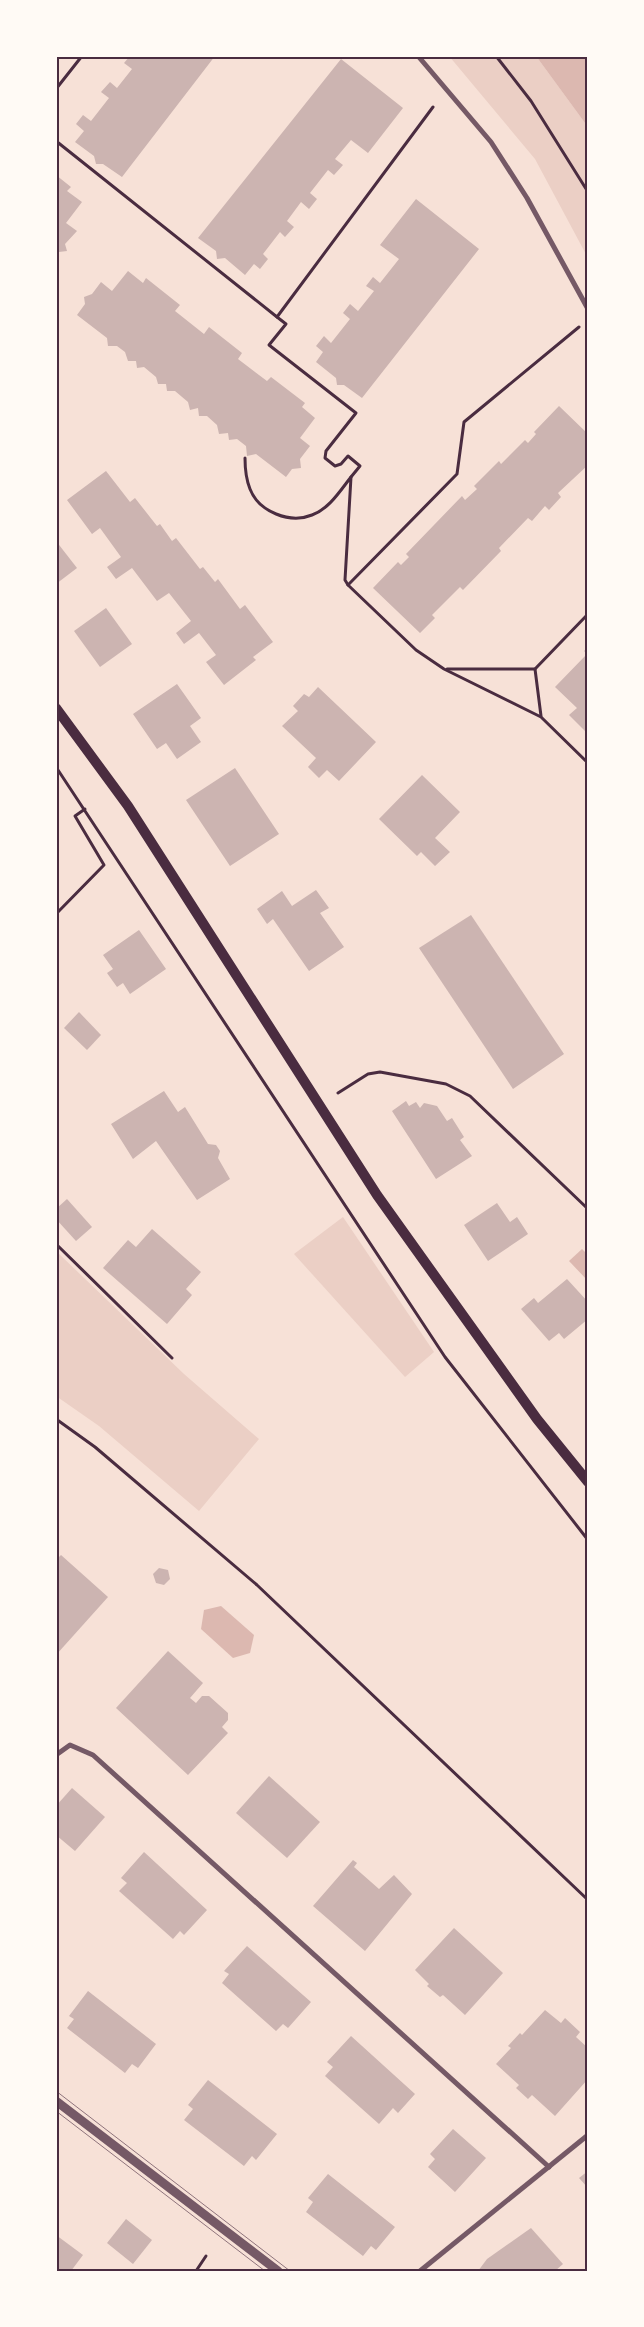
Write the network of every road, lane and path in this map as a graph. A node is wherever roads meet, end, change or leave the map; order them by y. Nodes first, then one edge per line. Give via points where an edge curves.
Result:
1 (82, 56) edge
2 (418, 56) edge
3 (496, 56) edge
4 (447, 88) junction
5 (56, 89) edge
6 (56, 141) edge
7 (588, 192) edge
8 (588, 309) edge
9 (277, 317) junction
10 (580, 326) dead end
11 (245, 458) dead end
12 (351, 478) junction
13 (348, 584) junction
14 (588, 614) edge
15 (535, 668) junction
16 (444, 669) junction
17 (56, 708) edge
18 (541, 717) junction
19 (588, 762) edge
20 (56, 767) edge
21 (85, 809) junction
22 (56, 914) edge
23 (320, 1104) junction
24 (588, 1209) edge
25 (56, 1244) edge
26 (172, 1358) dead end
27 (56, 1419) edge
28 (588, 1482) edge
29 (588, 1540) edge
30 (56, 1755) edge
31 (588, 1900) edge
32 (56, 2101) edge
33 (588, 2135) edge
34 (549, 2167) junction
35 (206, 2256) dead end
36 (196, 2271) edge
37 (278, 2271) edge
38 (420, 2271) edge

1 - 5 path
2 - 4 street
3 - 7 path via 531,101
4 - 8 street via 491,142 528,198
4 - 9 path
6 - 9 path
9 - 12 path via 286,324 269,345 356,413 326,451 325,458 335,466 348,456 360,466
10 - 13 path via 464,422 457,474
11 - 12 path via 251,491 263,506 278,515 296,519 314,515 328,505
12 - 13 path via 345,580
13 - 16 path via 416,650
14 - 15 path
15 - 16 path
15 - 18 path
16 - 18 path
17 - 23 main road via 128,806
18 - 19 path
20 - 21 path
21 - 22 path via 75,816 104,865
21 - 29 path via 445,1357
23 - 24 path via 368,1074 380,1072 446,1084 470,1096
23 - 28 main road via 377,1195 537,1418
25 - 26 path
27 - 31 path via 95,1447 257,1585
30 - 34 street via 70,1745 93,1755
32 - 37 street
33 - 34 street
34 - 38 street
35 - 36 path

